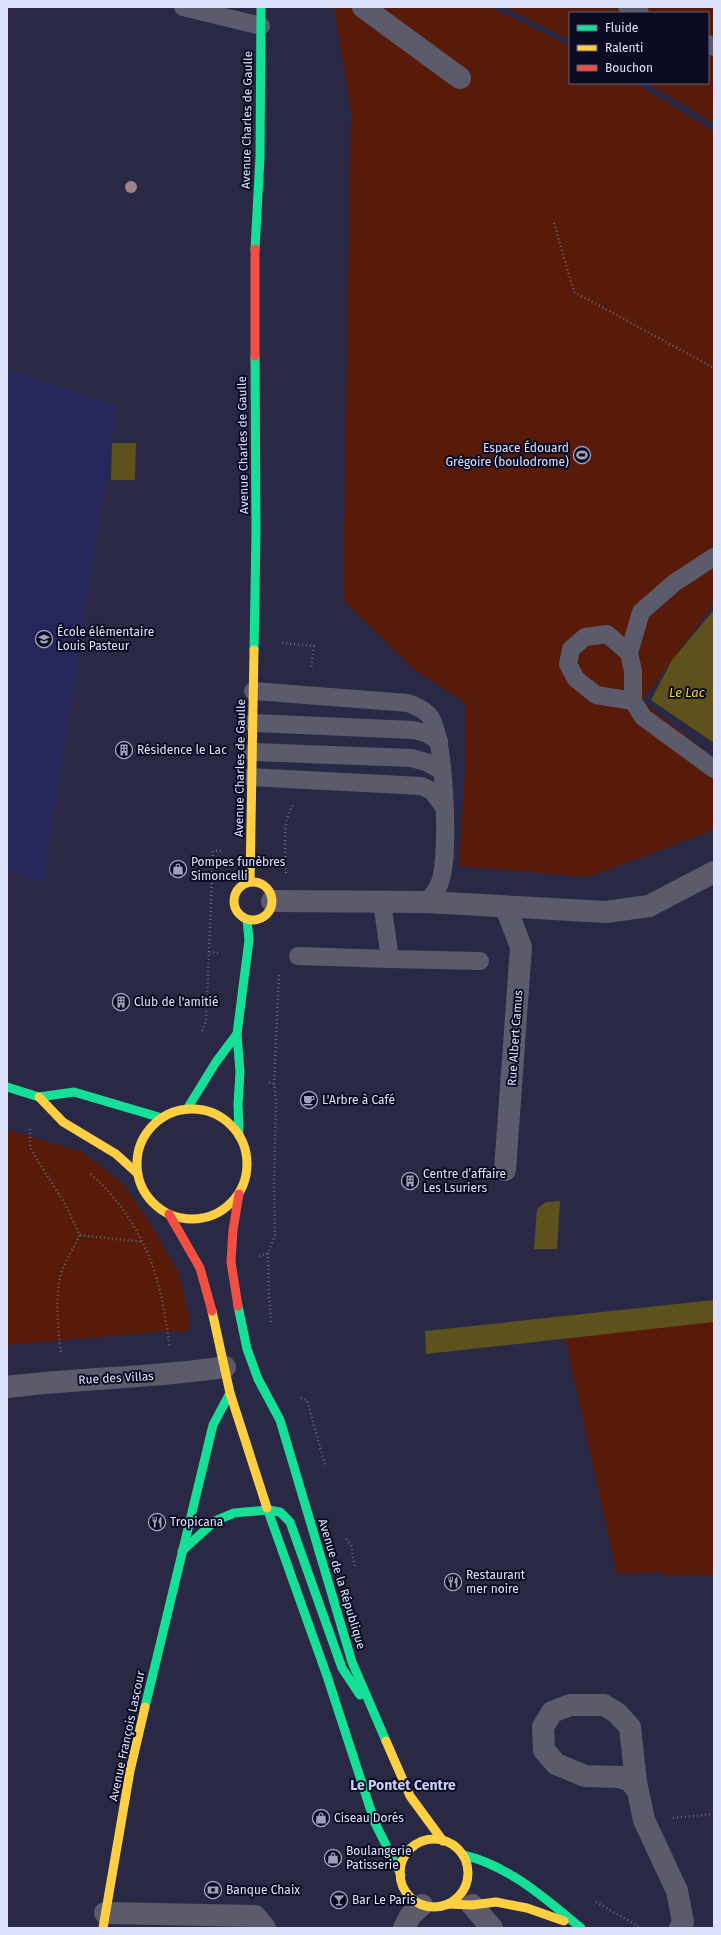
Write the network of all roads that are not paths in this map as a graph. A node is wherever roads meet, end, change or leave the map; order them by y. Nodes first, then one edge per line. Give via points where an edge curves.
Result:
1 (183, 7) edge
2 (262, 7) edge
3 (363, 7) edge
4 (627, 7) edge
5 (638, 12) edge
6 (261, 26) junction
7 (460, 78) dead end
8 (714, 557) edge
9 (629, 653) junction
10 (253, 691) junction
11 (633, 701) junction
12 (252, 723) junction
13 (439, 741) junction
14 (252, 752) junction
15 (714, 769) edge
16 (442, 771) junction
17 (251, 777) junction
18 (444, 807) junction
19 (714, 872) edge
20 (250, 882) junction
21 (272, 900) junction
22 (382, 902) junction
23 (427, 902) junction
24 (506, 908) junction
25 (247, 920) junction
26 (298, 956) dead end
27 (390, 959) junction
28 (480, 961) dead end
29 (237, 1034) junction
30 (7, 1087) edge
31 (39, 1097) junction
32 (187, 1109) junction
33 (162, 1118) junction
34 (240, 1136) junction
35 (505, 1170) dead end
36 (138, 1174) junction
37 (239, 1194) junction
38 (169, 1214) junction
39 (225, 1367) junction
40 (7, 1387) edge
41 (230, 1393) junction
42 (268, 1510) junction
43 (182, 1551) junction
44 (381, 1728) junction
45 (638, 1791) junction
46 (443, 1841) junction
47 (463, 1855) junction
48 (401, 1874) junction
49 (448, 1904) junction
50 (422, 1905) junction
51 (472, 1905) junction
52 (104, 1921) edge
53 (580, 1927) edge
54 (265, 1928) edge
55 (404, 1928) edge
56 (492, 1928) edge
57 (680, 1928) edge

1 - 6 lane
2 - 6 main road, Avenue Charles de Gaulle
3 - 7 street
4 - 5 lane
6 - 10 main road, Avenue Charles de Gaulle via 260,157 254,272 256,532
8 - 9 lane via 674,583 641,612
9 - 11 lane via 633,671
9 - 11 lane via 607,634 585,637 571,649 568,664 576,679 596,696
10 - 12 main road, Avenue Charles de Gaulle
10 - 13 lane via 408,703 432,719
11 - 15 lane via 643,717
12 - 13 lane via 413,730 426,733
12 - 14 main road, Avenue Charles de Gaulle
13 - 16 lane
14 - 16 lane via 411,758 426,762
14 - 17 main road, Avenue Charles de Gaulle
16 - 18 lane
17 - 18 lane via 421,786 432,791
17 - 20 main road, Avenue Charles de Gaulle
18 - 23 lane via 445,854 441,879
19 - 24 street via 649,906 606,912
20 - 21 main road via 265,886
20 - 25 main road via 241,886 233,900 237,912
21 - 22 street
21 - 25 main road via 265,917 256,921
22 - 23 street
22 - 27 lane
23 - 24 street
24 - 35 street, Rue Albert Camus via 521,947
25 - 29 main road via 249,940
26 - 27 lane
27 - 28 lane
29 - 32 main road
29 - 34 main road
30 - 31 main road
31 - 33 main road via 74,1092
31 - 36 main road via 63,1122 116,1154
32 - 33 main road
32 - 34 main road via 217,1115 230,1124
33 - 36 main road via 147,1133 139,1153
34 - 37 main road via 247,1165 245,1180
36 - 38 main road via 149,1198
37 - 38 main road via 226,1208 208,1217 188,1219
37 - 44 main road, Avenue de la République via 231,1262 247,1349 258,1379 280,1420 352,1662
38 - 39 main road via 200,1268 217,1327
39 - 40 street, Rue des Villas via 171,1375 64,1380
39 - 41 main road
41 - 42 main road
41 - 43 main road, Avenue François Lascour via 213,1426
42 - 43 main road via 234,1513 215,1521
42 - 44 main road via 280,1512 290,1522 342,1668
42 - 48 main road via 330,1684 375,1823
43 - 52 main road, Avenue François Lascour via 130,1771
44 - 46 main road, Avenue de la République via 410,1796
45 - 45 street via 630,1781 620,1776 585,1776 556,1764 544,1750 543,1727 552,1712 570,1705 604,1705 617,1713 630,1727
45 - 57 street via 644,1820 677,1892 683,1922
46 - 47 main road via 451,1844
46 - 48 main road via 426,1840 417,1844 405,1857 401,1865
47 - 49 main road via 468,1873 466,1883 462,1892
47 - 53 main road via 481,1859 536,1892
48 - 50 main road via 402,1884 407,1892
49 - 50 main road via 430,1907
49 - 51 main road
50 - 55 street via 410,1916
51 - 53 main road via 496,1902 527,1908
51 - 56 street
52 - 54 street via 255,1916

